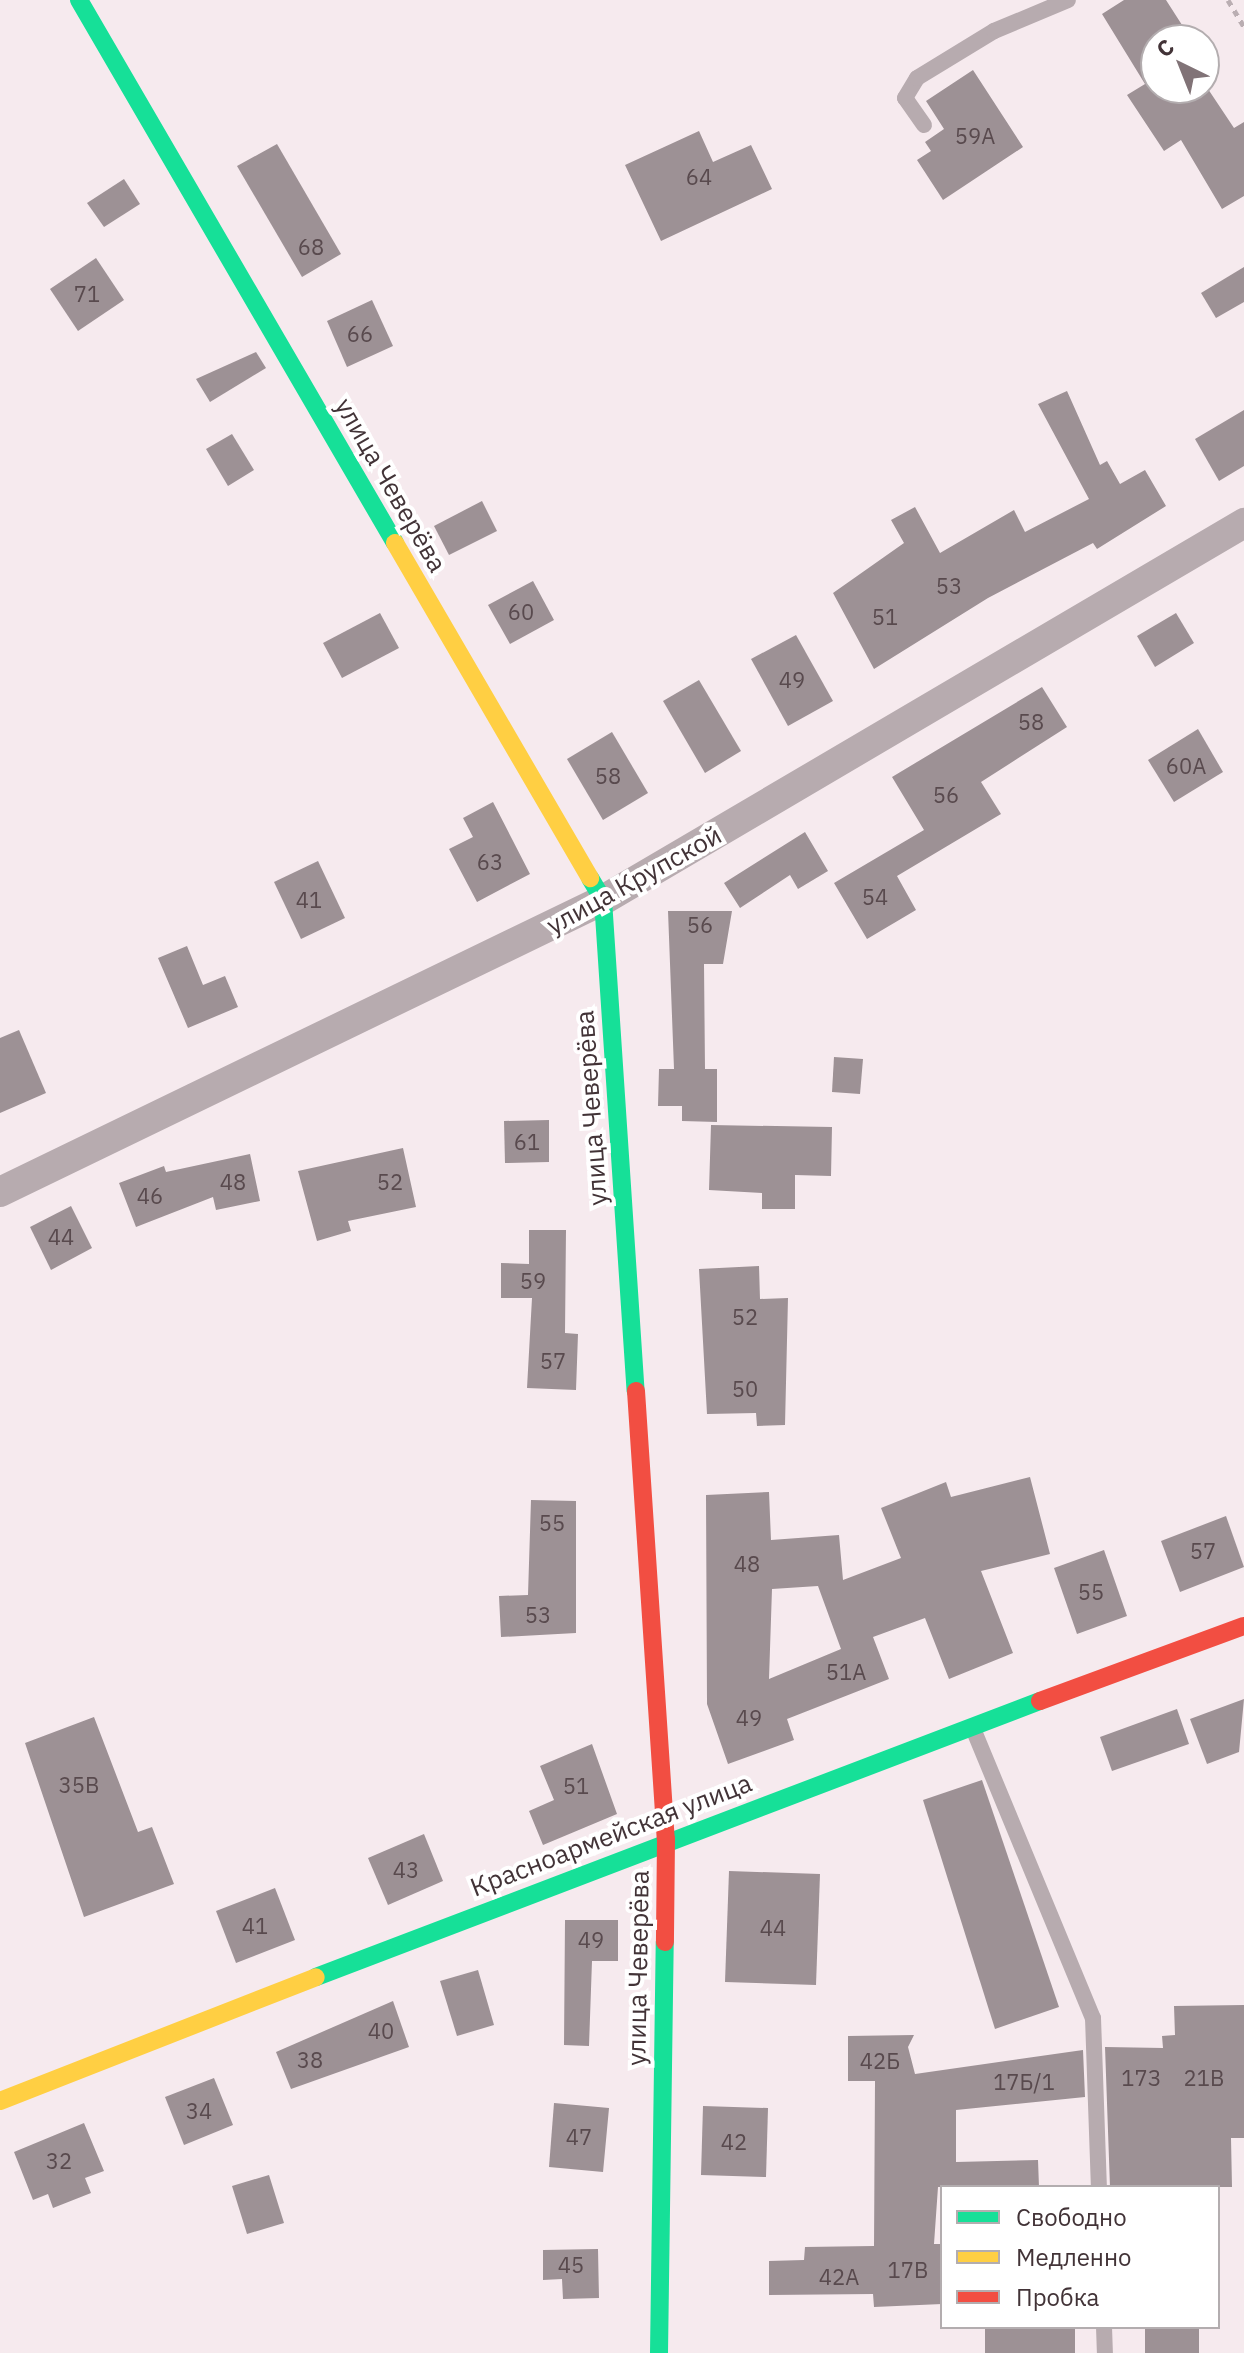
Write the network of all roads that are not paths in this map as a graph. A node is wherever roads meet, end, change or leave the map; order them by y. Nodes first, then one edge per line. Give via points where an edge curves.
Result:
1 (79, 0) edge
2 (1068, 0) edge
3 (924, 125) dead end
4 (1244, 523) edge
5 (603, 900) junction
6 (0, 1192) edge
7 (1244, 1626) edge
8 (974, 1731) junction
9 (666, 1839) junction
10 (0, 2101) edge
11 (1099, 2185) edge
12 (1104, 2329) edge
13 (659, 2353) edge
14 (1105, 2353) edge

1 - 5 street, улица Чеверёва
2 - 3 lane via 994,31 917,78 905,98
4 - 5 street, улица Крупской
5 - 6 street, улица Крупской
5 - 9 street, улица Чеверёва
7 - 8 street, Красноармейская улица
8 - 9 street, Красноармейская улица
8 - 11 lane via 1093,2018
9 - 10 street, Красноармейская улица
9 - 13 street, улица Чеверёва
12 - 14 lane

